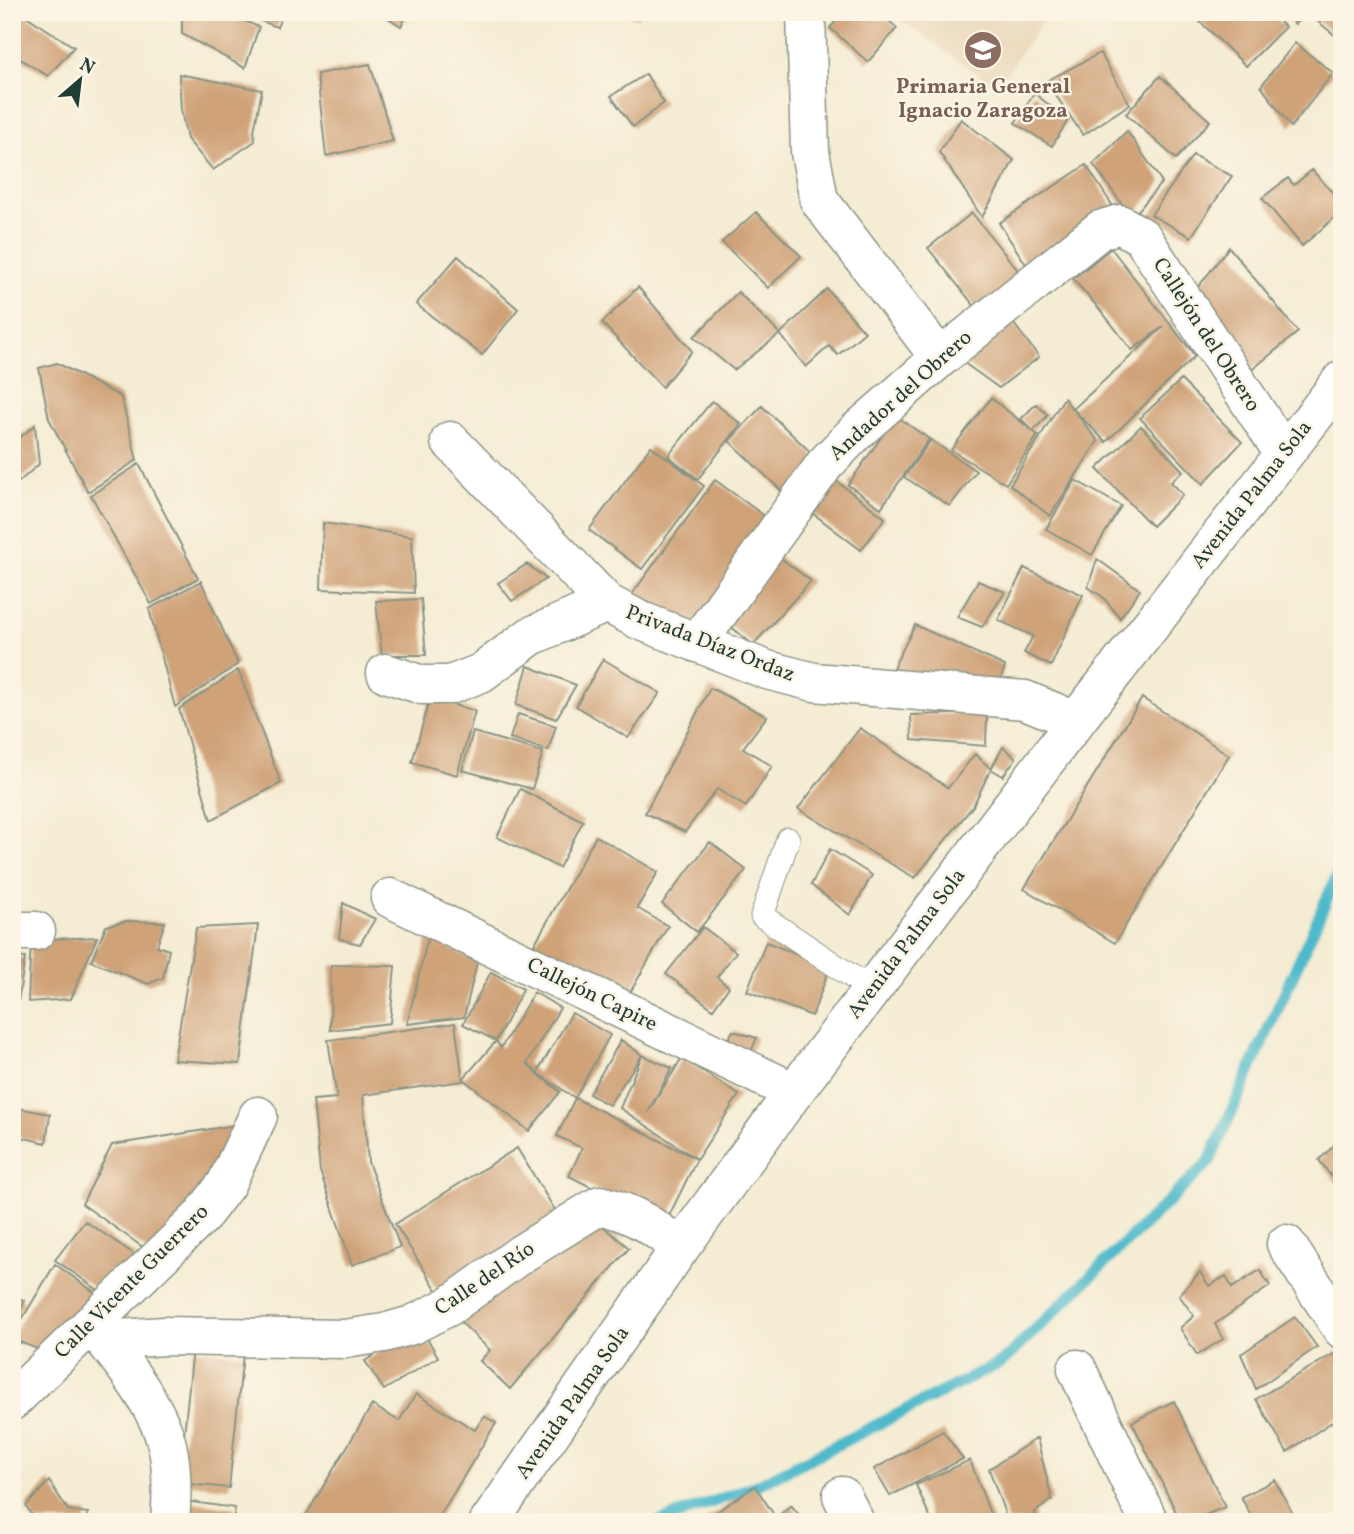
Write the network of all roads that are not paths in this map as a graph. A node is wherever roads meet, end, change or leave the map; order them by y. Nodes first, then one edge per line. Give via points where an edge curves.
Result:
1 (806, 12) edge
2 (1120, 224) joint
3 (940, 358) junction
4 (1342, 380) edge
5 (450, 441) dead end
6 (1284, 454) junction
7 (607, 603) junction
8 (698, 643) junction
9 (386, 673) dead end
10 (1076, 721) junction
11 (789, 839) dead end
12 (390, 898) dead end
13 (872, 990) junction
14 (794, 1092) junction
15 (258, 1116) dead end
16 (1286, 1244) dead end
17 (680, 1248) junction
18 (1342, 1329) edge
19 (97, 1332) junction
20 (1077, 1370) dead end
21 (12, 1401) edge
22 (170, 1522) edge
23 (489, 1522) edge
24 (1149, 1522) edge

1 - 3 street via 810,152 818,200
2 - 3 street, Andador del Obrero via 1100,230
2 - 6 street, Callejón del Obrero via 1142,237
3 - 8 street, Andador del Obrero via 820,469
4 - 6 street, Avenida Palma Sola
5 - 7 street, Privada Díaz Ordaz
6 - 10 street, Avenida Palma Sola
7 - 8 street, Privada Díaz Ordaz
7 - 9 street via 531,636 481,673 450,685 422,685
8 - 10 street, Privada Díaz Ordaz via 767,670 814,682 1025,700
10 - 13 street, Avenida Palma Sola
11 - 13 lane via 762,916
12 - 14 street, Callejón Capire
13 - 14 street, Avenida Palma Sola
14 - 17 street, Avenida Palma Sola
15 - 19 street, Calle Vicente Guerrero via 226,1184
16 - 18 street
17 - 19 street, Calle del Río via 626,1211 600,1205 448,1307 384,1333 345,1339
17 - 23 street, Avenida Palma Sola
19 - 21 street, Calle Vicente Guerrero
19 - 22 street via 149,1404 167,1445
20 - 24 street

